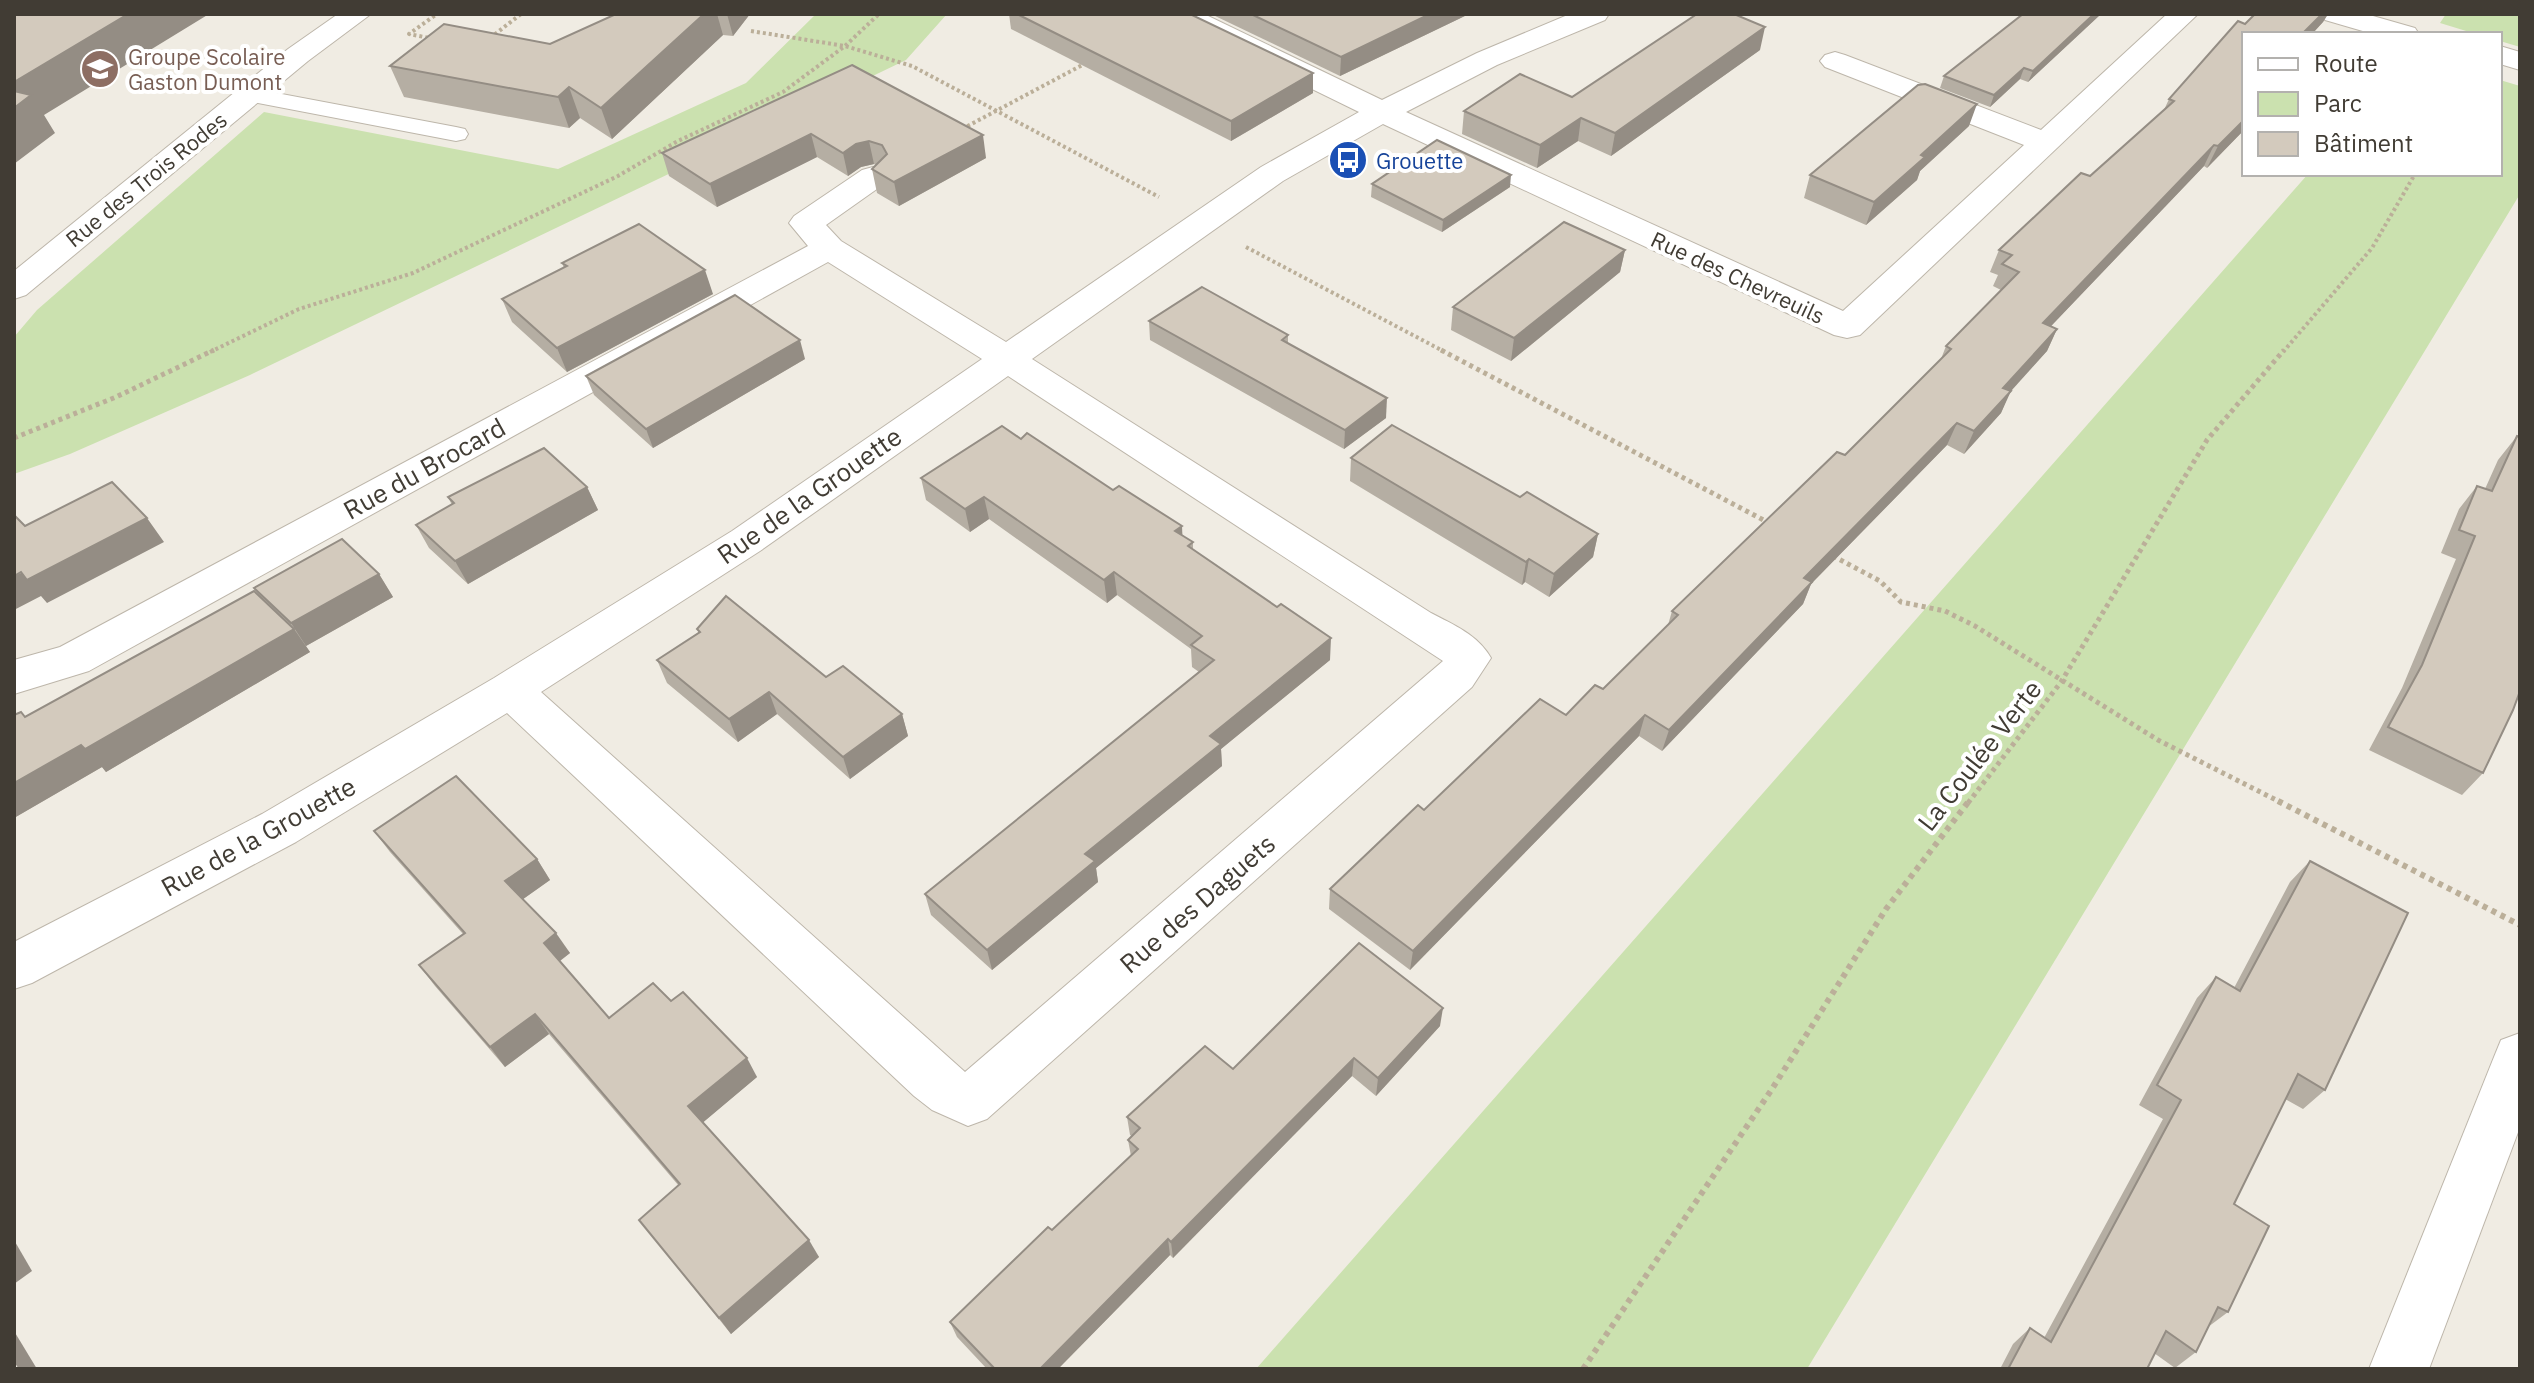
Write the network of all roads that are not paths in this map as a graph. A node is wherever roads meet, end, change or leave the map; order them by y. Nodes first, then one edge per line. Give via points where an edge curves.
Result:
1 (357, 14) edge
2 (1181, 14) edge
3 (1595, 14) edge
4 (2184, 14) edge
5 (2335, 14) edge
6 (2398, 32) edge
7 (1835, 61) dead end
8 (250, 95) junction
9 (1382, 112) junction
10 (456, 134) dead end
11 (2047, 143) junction
12 (873, 177) edge
13 (829, 248) junction
14 (14, 288) edge
15 (1006, 358) junction
16 (14, 677) edge
17 (510, 690) junction
18 (14, 967) edge
19 (2520, 1057) edge
20 (2399, 1369) edge

1 - 8 street, Rue des Trois Rodes
2 - 9 street
3 - 9 street, Rue de la Grouette via 1487,59
4 - 11 street, Rue des Chevreuils
5 - 6 street
7 - 11 street
8 - 10 lane
8 - 14 street, Rue des Trois Rodes
9 - 11 street, Rue des Chevreuils via 1847,327
9 - 15 street, Rue de la Grouette via 1272,174
12 - 13 street via 806,223
13 - 15 street
13 - 16 street, Rue du Brocard via 74,659
15 - 17 street, Rue de la Grouette via 746,541
15 - 17 street, Rue des Daguets via 1469,658 1440,692 977,1095 968,1101 933,1079
17 - 18 street, Rue de la Grouette via 279,828
19 - 20 street

